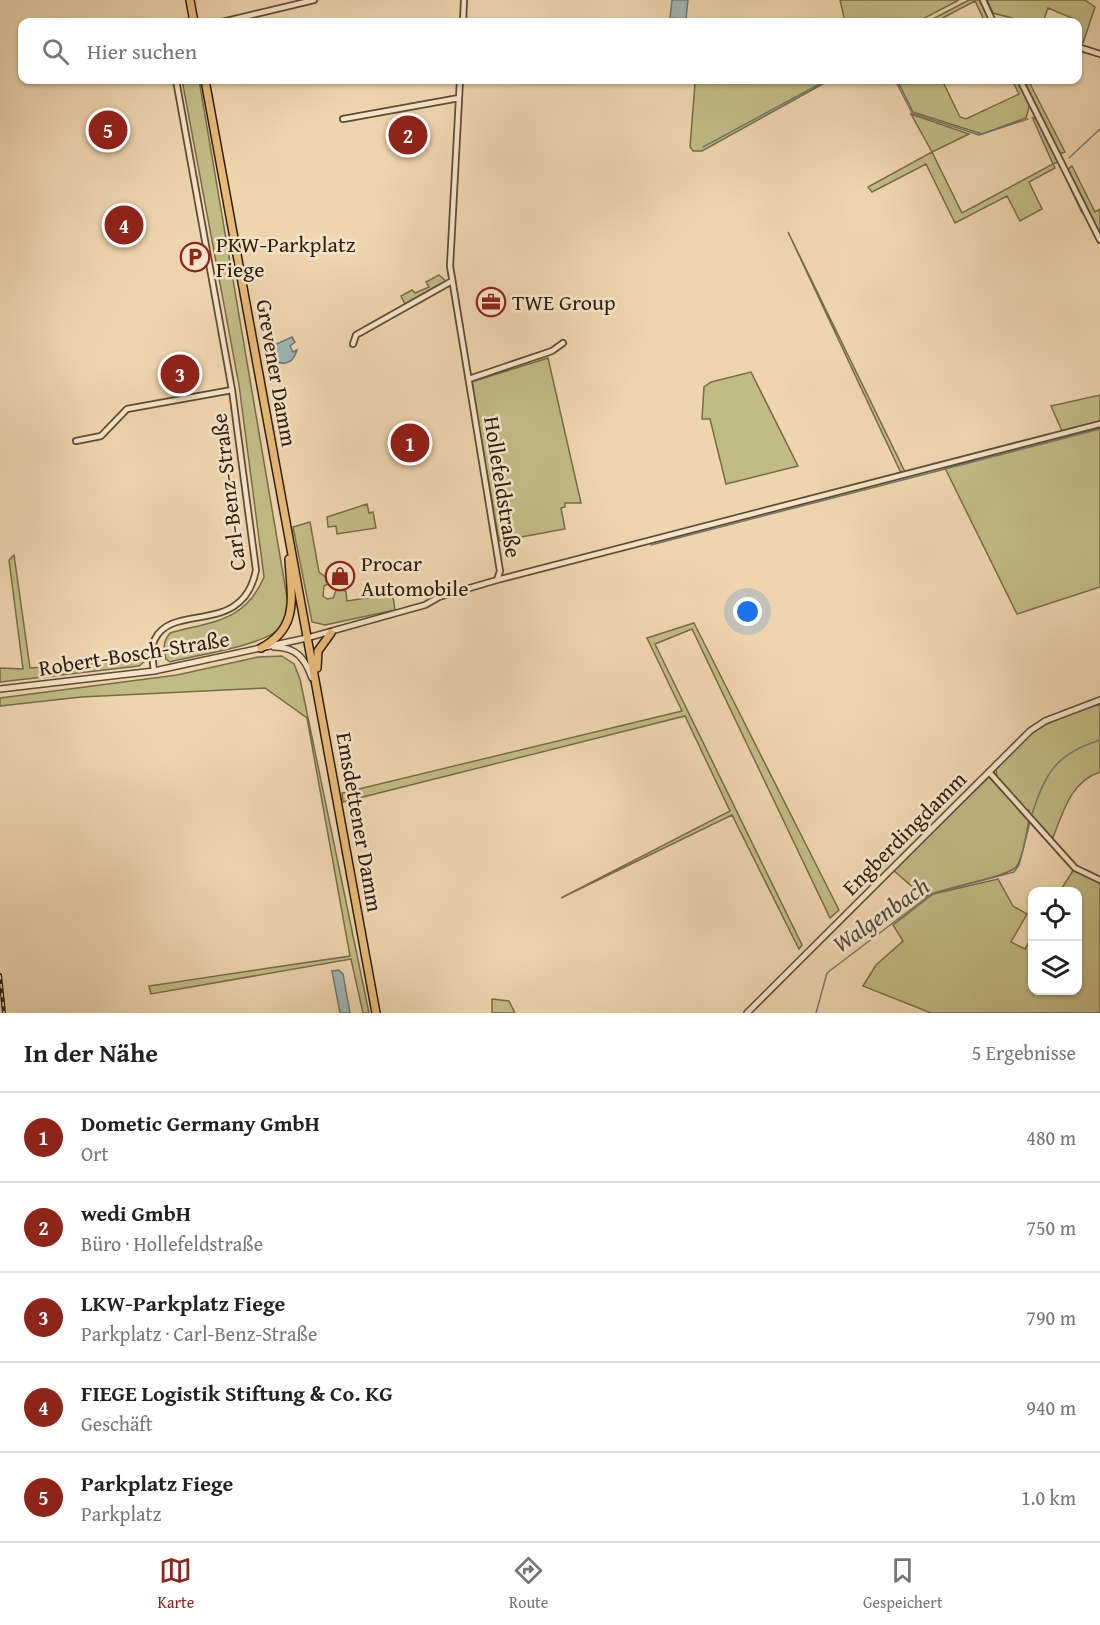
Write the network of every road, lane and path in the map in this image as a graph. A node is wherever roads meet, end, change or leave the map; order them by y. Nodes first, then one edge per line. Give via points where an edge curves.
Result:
1 (190, 0) edge
2 (314, 0) edge
3 (464, 0) edge
4 (983, 0) edge
5 (193, 18) edge
6 (239, 18) edge
7 (463, 18) edge
8 (991, 18) edge
9 (1082, 49) edge
10 (1100, 54) edge
11 (177, 84) edge
12 (206, 84) edge
13 (460, 84) edge
14 (1022, 84) edge
15 (459, 98) junction
16 (343, 119) dead end
17 (1100, 240) edge
18 (452, 281) junction
19 (563, 342) dead end
20 (353, 344) dead end
21 (468, 379) junction
22 (232, 390) junction
23 (1100, 424) edge
24 (76, 441) dead end
25 (288, 532) junction
26 (497, 580) junction
27 (331, 633) junction
28 (307, 638) junction
29 (261, 648) junction
30 (154, 671) junction
31 (0, 689) edge
32 (318, 694) junction
33 (1100, 700) edge
34 (989, 772) junction
35 (1100, 880) edge
36 (376, 1013) edge
37 (747, 1013) edge

1 - 5 main road
2 - 6 street
3 - 7 street
4 - 8 street
9 - 10 street
11 - 22 street, Carl-Benz-Straße
12 - 25 main road, Grevener Damm
13 - 15 street, Hollefeldstraße
14 - 17 street
15 - 16 street
15 - 18 street, Hollefeldstraße
18 - 20 street via 356,335
18 - 21 street, Hollefeldstraße
19 - 21 street via 552,351
21 - 26 street, Hollefeldstraße via 500,571
22 - 24 street, Carl-Benz-Straße via 127,409 101,436
22 - 30 street, Carl-Benz-Straße via 256,570 254,580 246,596 230,609 173,624 160,632 152,646
23 - 26 street
25 - 28 main road, Grevener Damm
25 - 29 main road via 290,613 278,638
26 - 27 street, Hollefeldstraße
27 - 28 street, Hollefeldstraße
27 - 32 main road via 316,656
28 - 29 street, Robert-Bosch-Straße
28 - 32 main road, Emsdettener Damm
29 - 30 street, Robert-Bosch-Straße
29 - 32 street via 296,652 307,664
30 - 31 street, Robert-Bosch-Straße
32 - 36 main road, Emsdettener Damm
33 - 34 street, Engberdingdamm via 1044,721
34 - 35 street via 1075,868
34 - 37 street, Engberdingdamm

